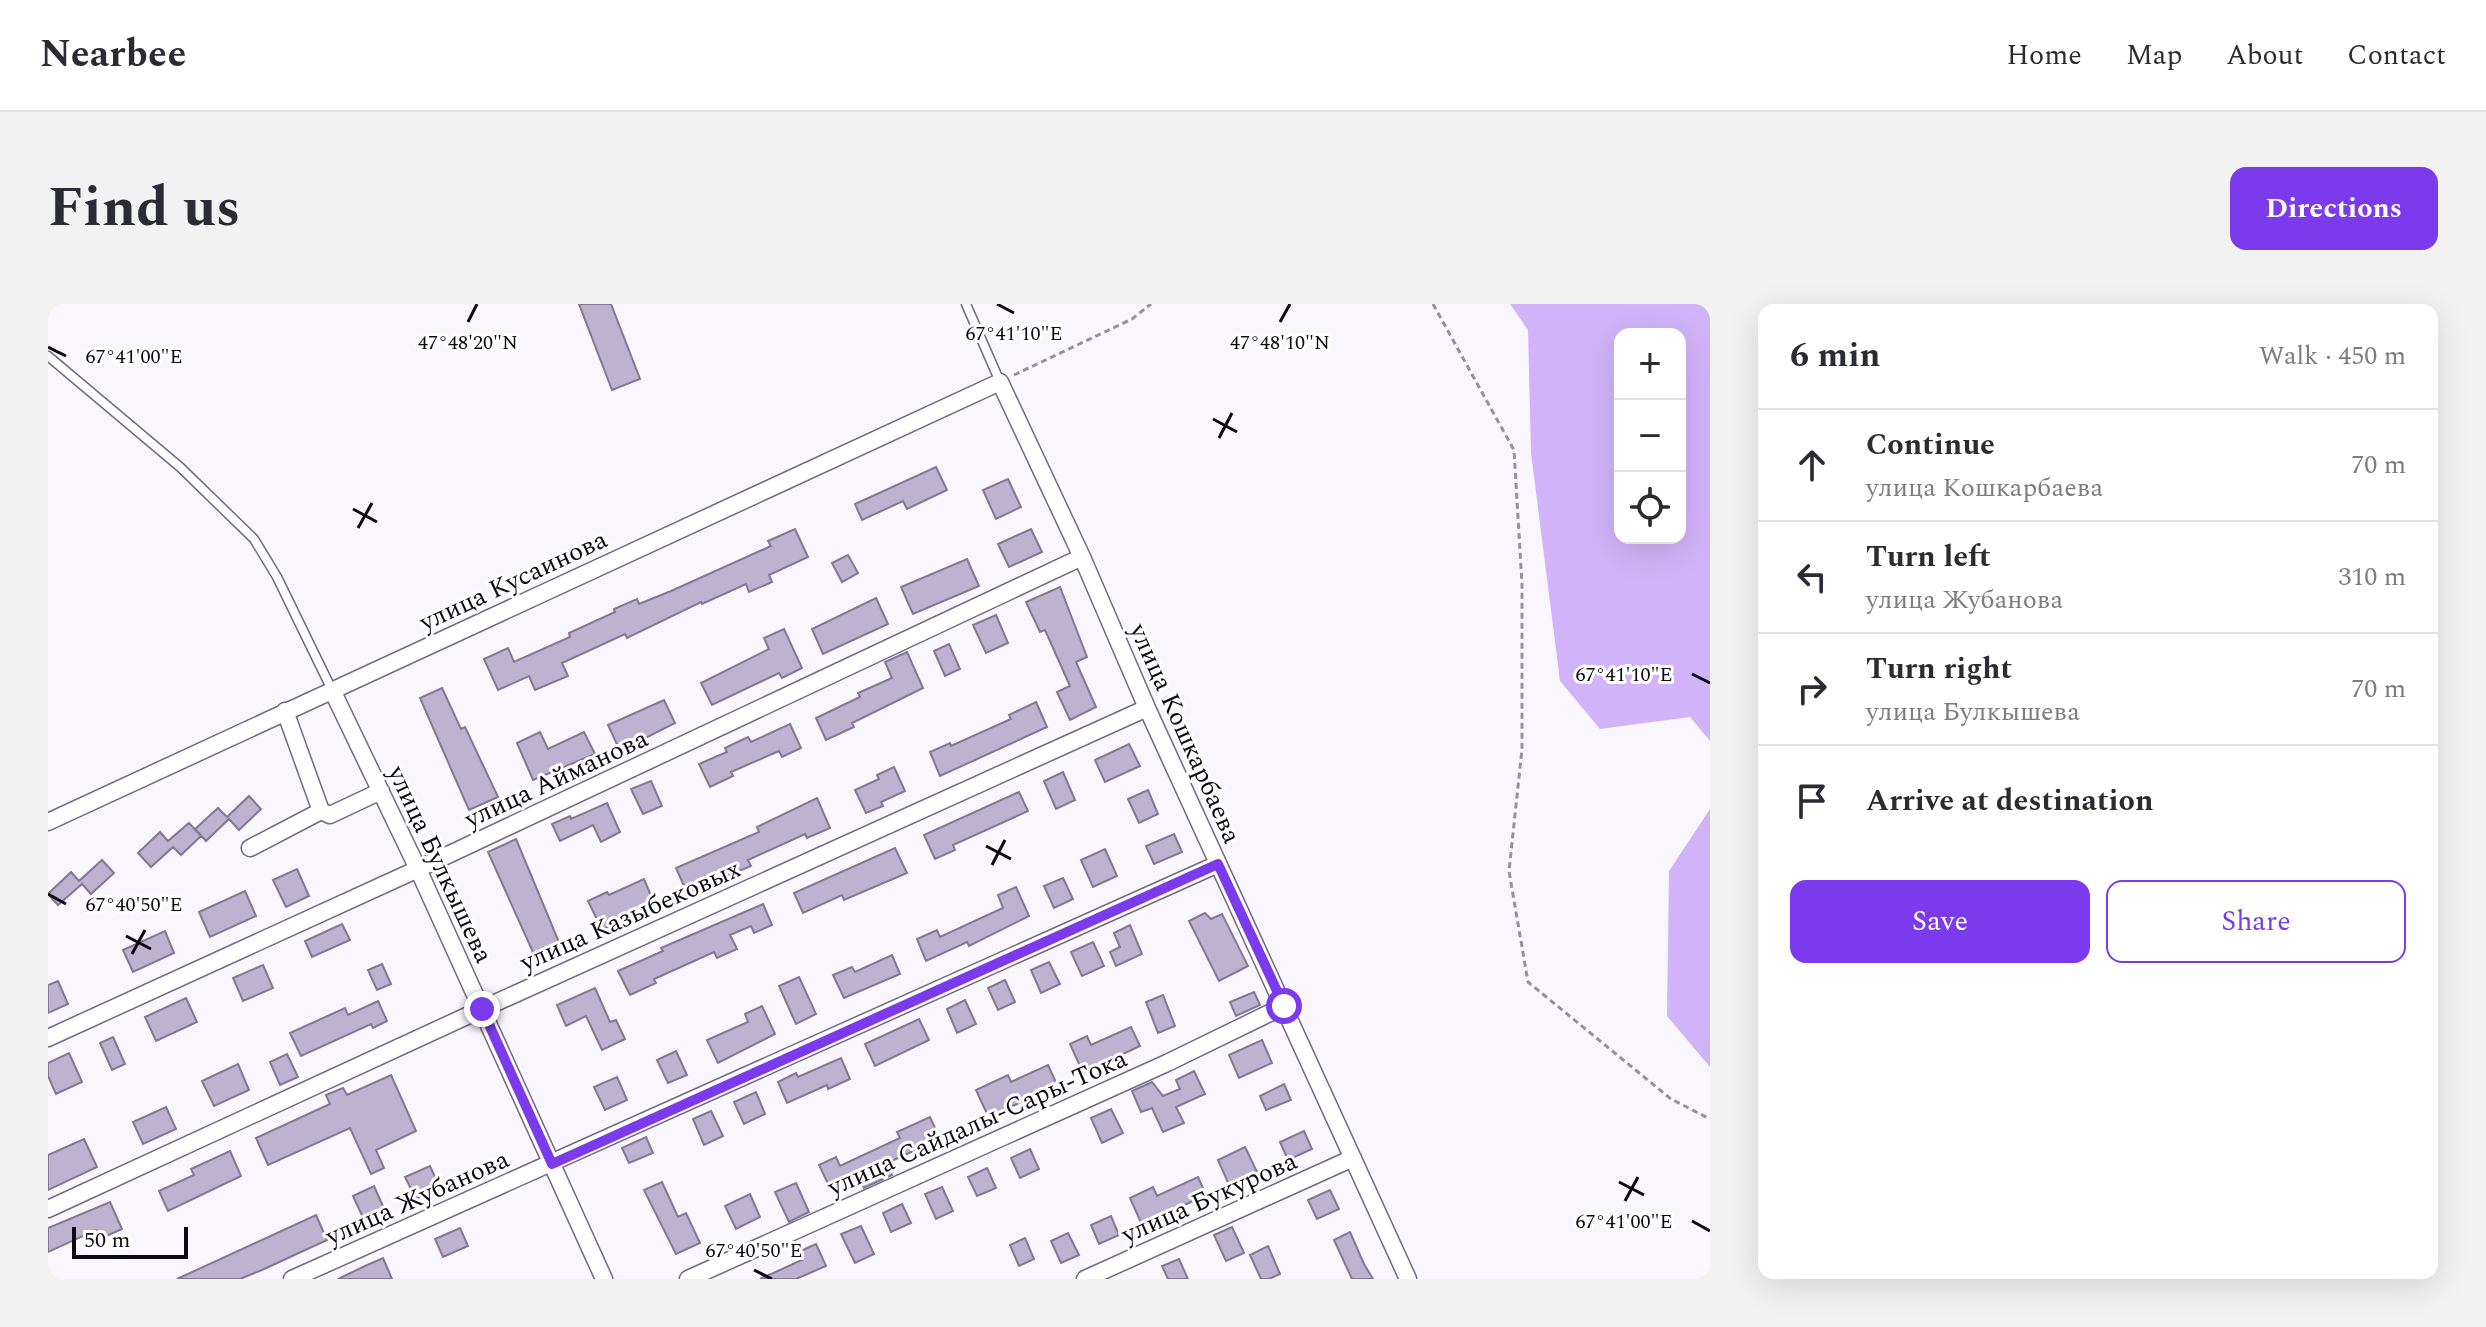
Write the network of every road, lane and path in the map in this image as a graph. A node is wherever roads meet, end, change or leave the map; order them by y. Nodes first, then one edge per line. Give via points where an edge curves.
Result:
1 (966, 304) edge
2 (1151, 304) edge
3 (1433, 304) edge
4 (48, 356) edge
5 (1000, 382) junction
6 (1082, 557) junction
7 (332, 690) junction
8 (1147, 708) junction
9 (285, 711) junction
10 (381, 791) junction
11 (321, 811) junction
12 (48, 822) edge
13 (250, 848) dead end
14 (1218, 864) junction
15 (418, 869) junction
16 (1284, 1006) junction
17 (482, 1009) junction
18 (48, 1038) edge
19 (1710, 1119) edge
20 (1353, 1158) junction
21 (552, 1164) junction
22 (48, 1209) edge
23 (292, 1279) edge
24 (604, 1279) edge
25 (688, 1279) edge
26 (1085, 1279) edge
27 (1408, 1279) edge

1 - 5 lane
2 - 5 path via 1132,319
3 - 19 path via 1514,450 1522,584 1522,749 1509,871 1528,982 1671,1099
4 - 7 lane via 180,467 254,539
5 - 6 street, улица Кошкарбаева
5 - 7 street, улица Кусаинова
6 - 8 street, улица Кошкарбаева
6 - 15 street, улица Айманова
7 - 9 street, улица Кусаинова
7 - 10 street, улица Булкышева
8 - 14 street, улица Кошкарбаева
8 - 17 street, улица Казыбековых
9 - 11 street
9 - 12 street, улица Кусаинова
10 - 11 street via 330,815
10 - 15 street, улица Булкышева
11 - 13 street
14 - 16 street, улица Кошкарбаева
14 - 21 street, улица Жубанова
15 - 17 street, улица Булкышева
15 - 18 street, улица Айманова
16 - 20 street, улица Кошкарбаева
16 - 25 street, улица Сайдалы-Сары-Тока
17 - 21 street, улица Булкышева
17 - 22 street, улица Казыбековых
20 - 26 street, улица Букурова
20 - 27 street, улица Кошкарбаева
21 - 23 street, улица Жубанова
21 - 24 street, улица Булкышева

